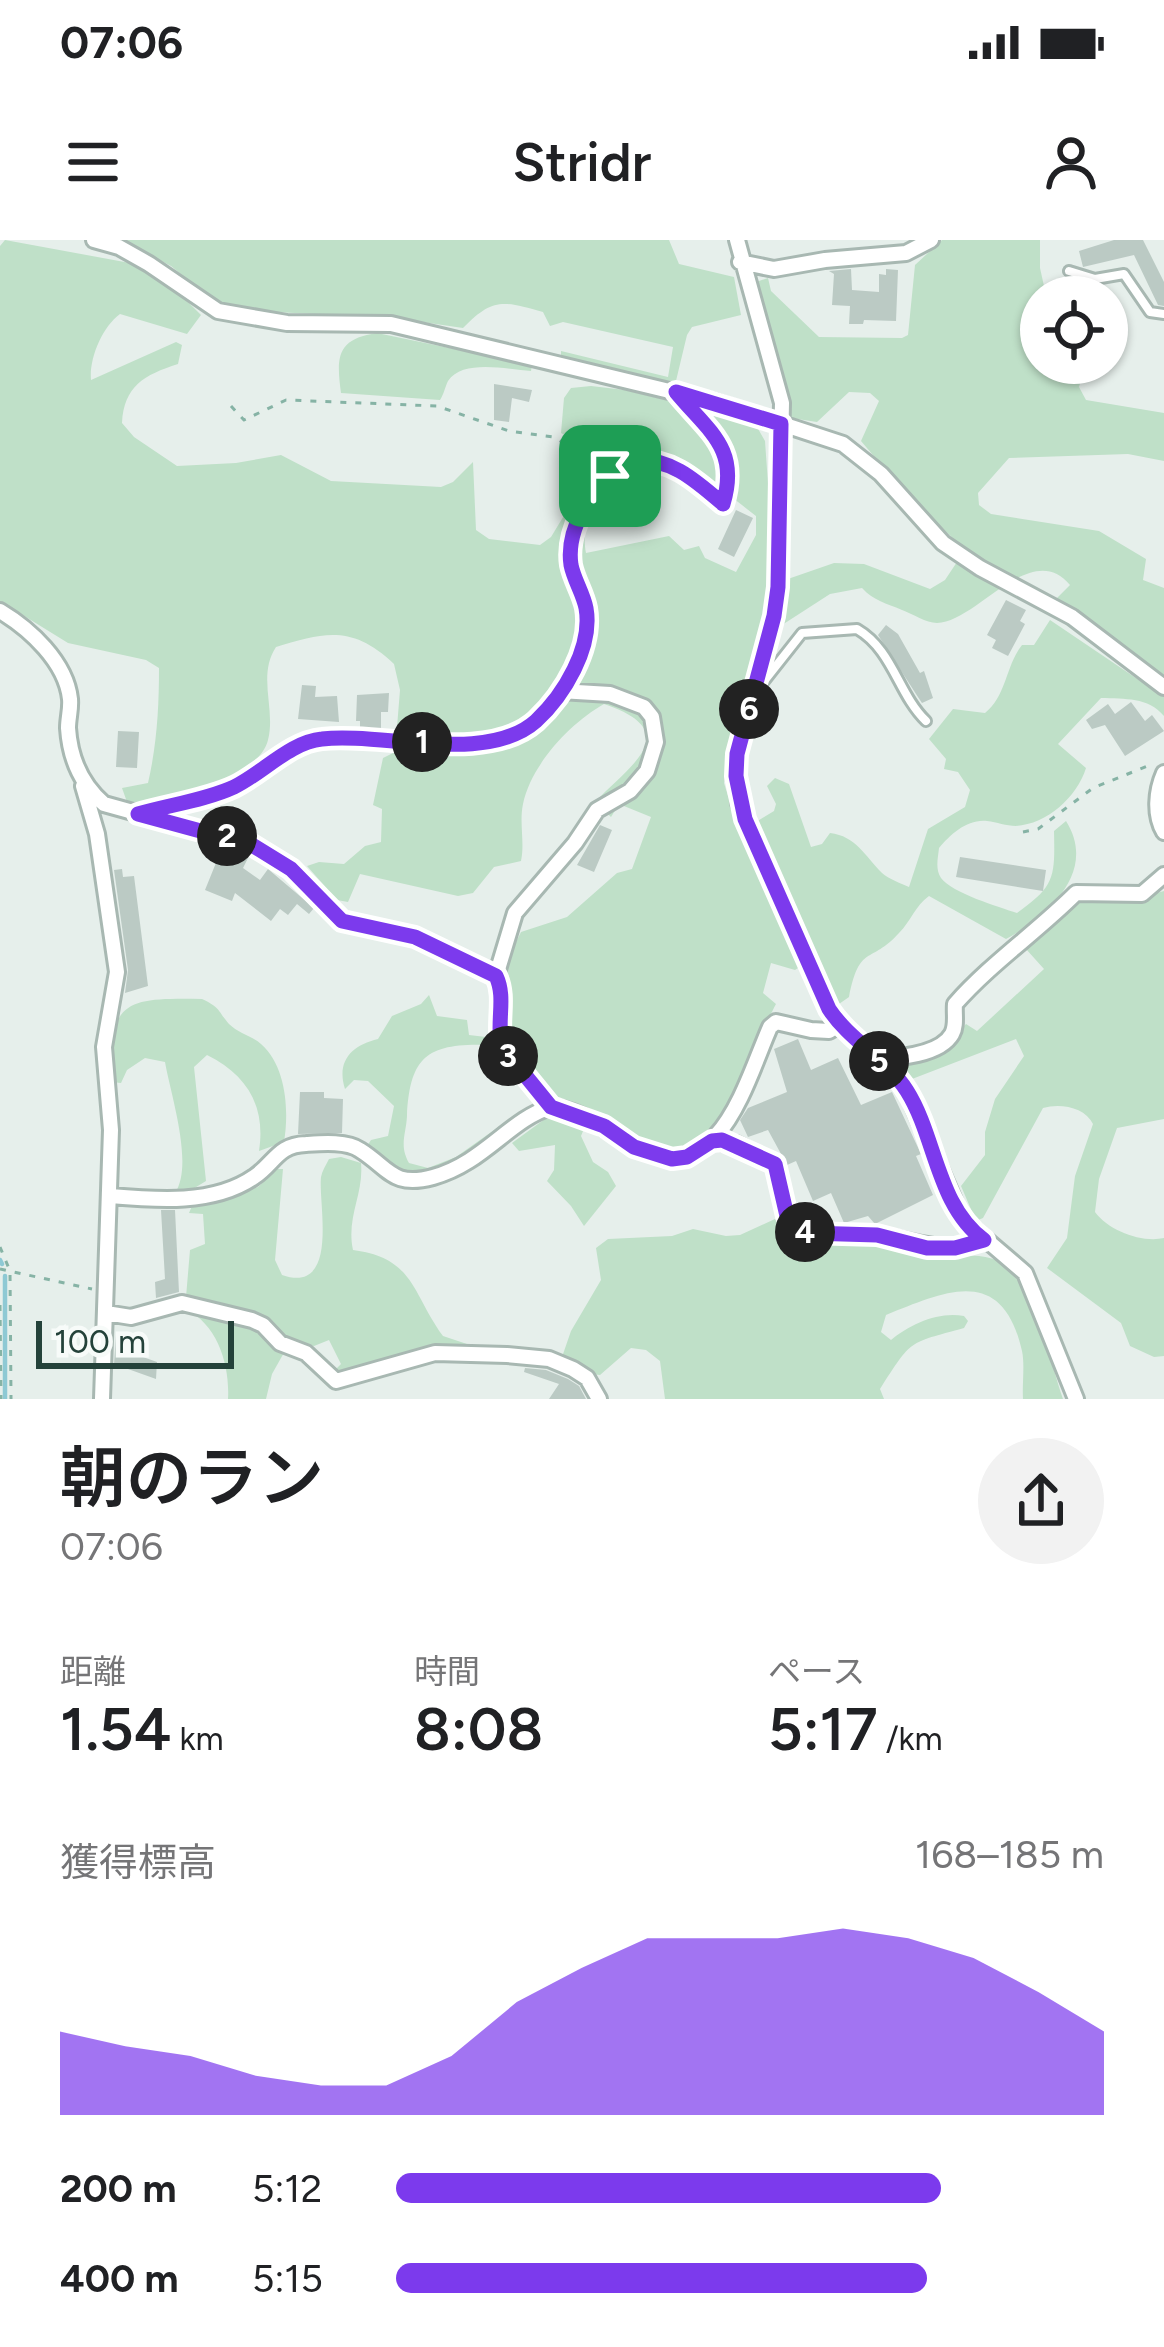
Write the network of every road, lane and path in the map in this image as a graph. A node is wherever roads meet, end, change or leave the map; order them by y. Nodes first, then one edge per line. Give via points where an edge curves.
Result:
1 (94, 240) edge
2 (737, 240) edge
3 (931, 240) edge
4 (740, 262) junction
5 (1069, 271) dead end
6 (1164, 314) edge
7 (676, 392) junction
8 (231, 406) dead end
9 (781, 424) junction
10 (610, 476) junction
11 (0, 611) edge
12 (1164, 687) edge
13 (560, 691) junction
14 (752, 697) junction
15 (926, 721) dead end
16 (1164, 770) edge
17 (82, 784) junction
18 (138, 814) junction
19 (1023, 832) dead end
20 (1164, 832) edge
21 (1164, 875) edge
22 (496, 976) junction
23 (839, 1025) junction
24 (877, 1059) junction
25 (551, 1107) junction
26 (712, 1141) junction
27 (110, 1196) junction
28 (984, 1240) junction
29 (0, 1247) edge
30 (0, 1269) edge
31 (10, 1271) junction
32 (109, 1293) junction
33 (0, 1304) edge
34 (106, 1313) junction
35 (1, 1399) edge
36 (11, 1399) edge
37 (102, 1399) edge
38 (598, 1399) edge
39 (1076, 1399) edge

1 - 7 street via 239,317 391,324
2 - 4 street
3 - 4 street via 906,253 774,269
4 - 9 street via 778,383
5 - 6 lane via 1095,279 1124,274 1150,312
7 - 9 street
7 - 10 street via 727,456 723,504 686,472 651,459 631,459
8 - 10 path via 244,420 310,398 437,406 553,437 592,456
9 - 12 street via 860,454 944,543 1072,617
9 - 14 street via 778,587
10 - 13 street via 583,510 569,546 586,629
11 - 17 street via 56,662 69,694 69,736
13 - 18 street via 533,724 494,741 312,740 232,788
13 - 22 street via 610,694 644,707 655,726 653,754 638,783 597,810 515,913
14 - 15 lane via 802,634 857,629
14 - 23 street via 737,754 739,803
16 - 19 path via 1148,765 1093,788
16 - 20 street
17 - 18 street via 104,804
17 - 27 street via 117,972 104,1047
18 - 22 street via 252,845 291,869 342,921 415,937
21 - 24 street via 1142,894 1076,893 955,1004 948,1039
22 - 25 street via 503,1048
23 - 24 street
23 - 26 street via 770,1027
24 - 28 street via 910,1095 962,1219
25 - 26 street via 672,1159
25 - 27 street via 472,1162 426,1179 391,1176 358,1147 304,1144 286,1146 253,1179 223,1190 182,1200
26 - 28 street via 775,1164 797,1229 927,1248
27 - 32 street
28 - 39 street via 1025,1274
29 - 31 path
30 - 31 path
31 - 32 path
31 - 36 path
32 - 34 street
33 - 35 path
34 - 37 street
34 - 38 street via 131,1317 182,1303 252,1320 335,1381 435,1353 549,1360 586,1378

